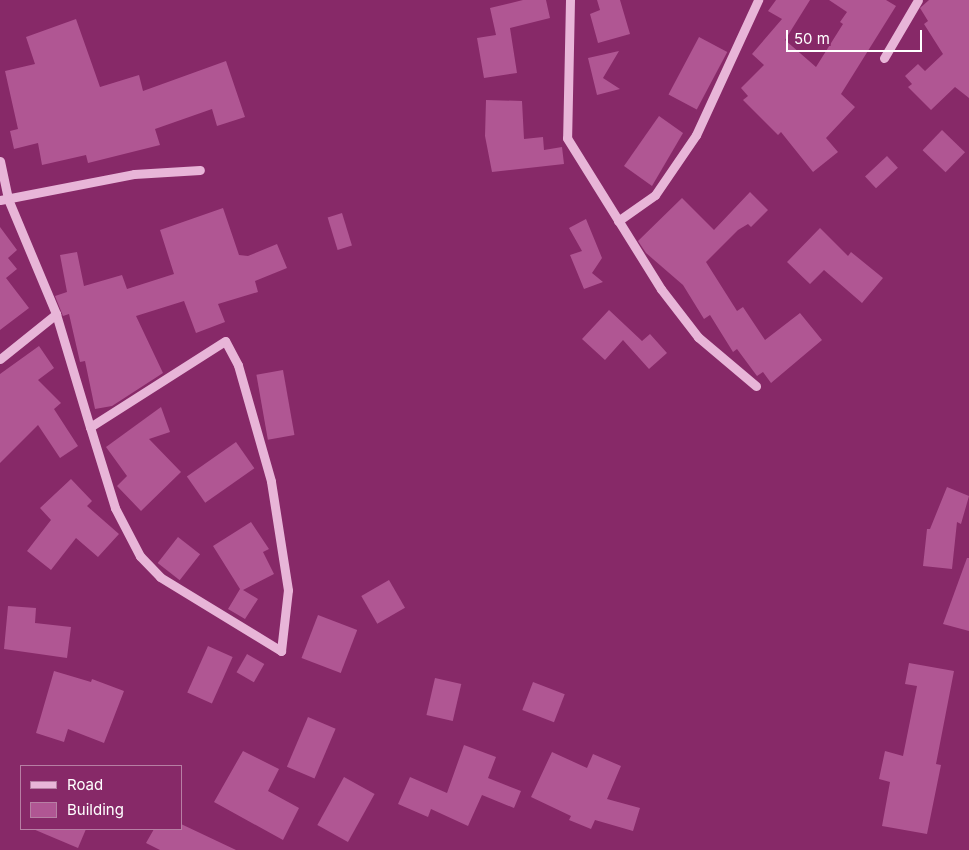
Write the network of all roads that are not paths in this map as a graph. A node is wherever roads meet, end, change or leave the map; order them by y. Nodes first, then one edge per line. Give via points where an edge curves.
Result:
1 (570, 0) edge
2 (758, 0) edge
3 (916, 1) edge
4 (884, 58) dead end
5 (0, 161) edge
6 (200, 170) dead end
7 (4, 200) edge
8 (618, 222) junction
9 (56, 314) junction
10 (0, 359) edge
11 (756, 386) dead end
12 (90, 427) junction

1 - 8 street via 567,138
2 - 8 street via 696,135 655,196
3 - 4 street
5 - 7 street
6 - 7 street via 134,174
7 - 9 street
8 - 11 street via 661,289 698,337
9 - 10 street
9 - 12 street
12 - 12 street via 225,341 238,365 271,481 288,590 281,651 160,576 140,556 115,508

